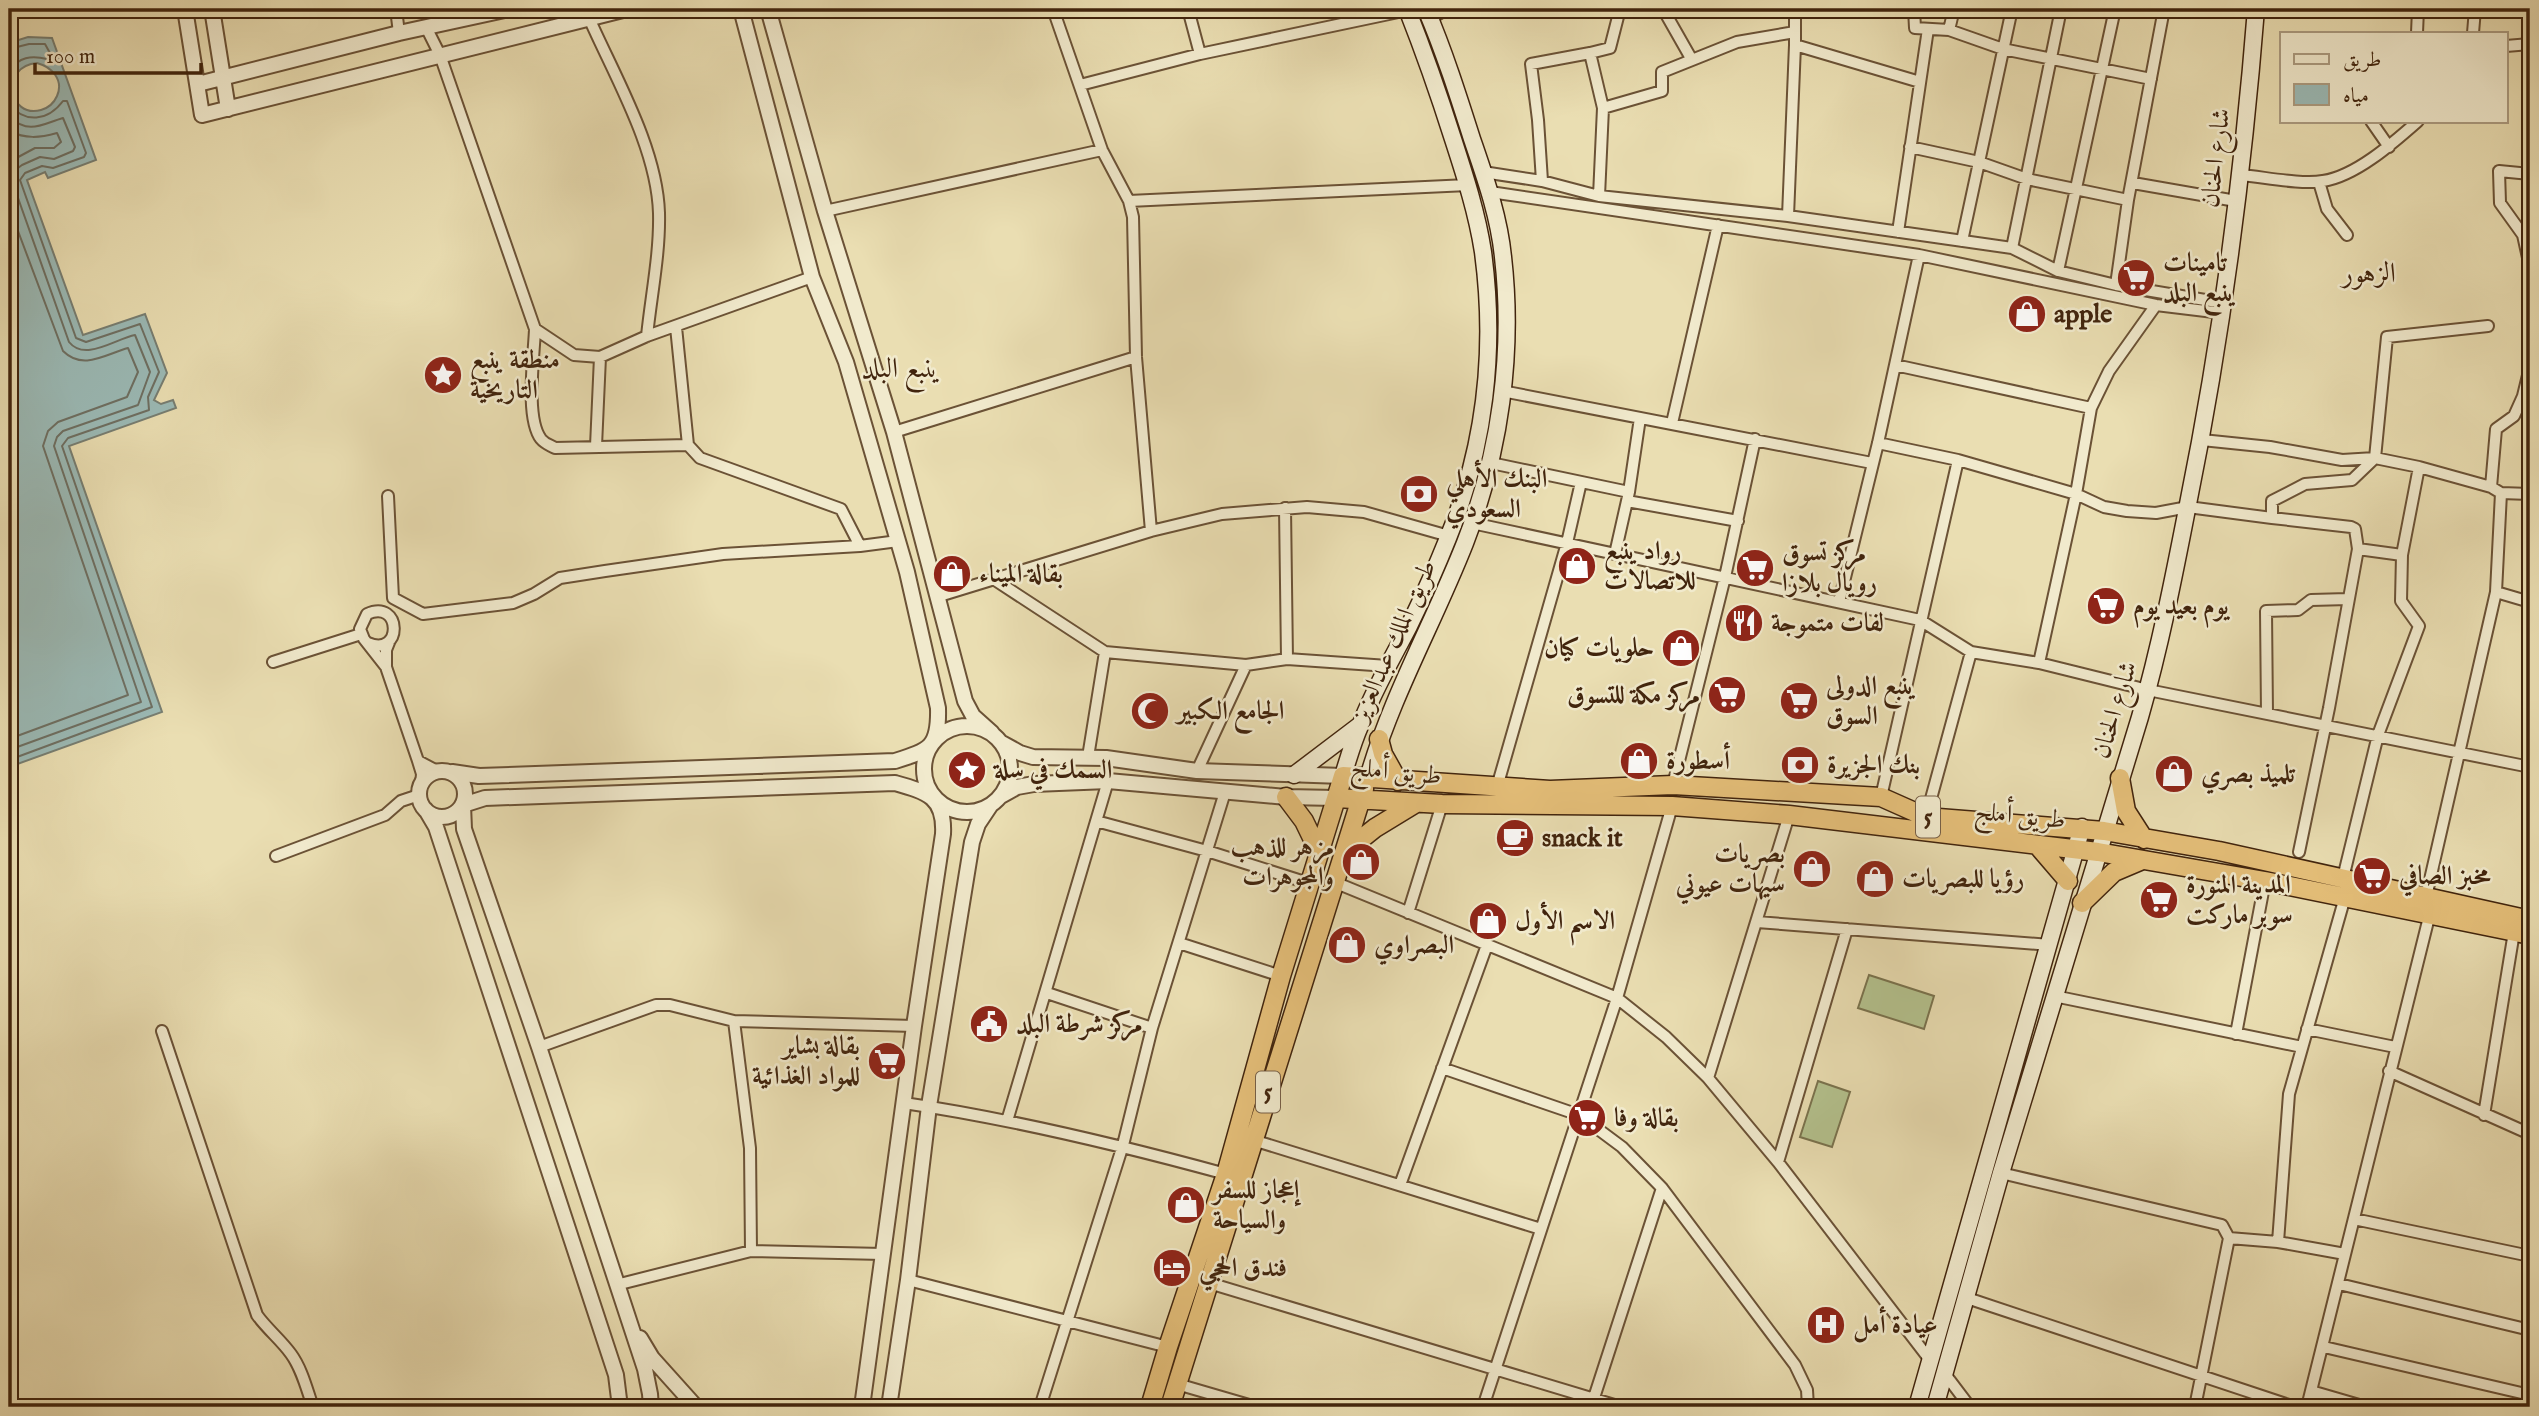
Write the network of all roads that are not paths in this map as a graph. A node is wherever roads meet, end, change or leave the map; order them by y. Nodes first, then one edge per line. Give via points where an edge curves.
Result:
1 (185, 9) edge
2 (212, 9) edge
3 (396, 9) edge
4 (509, 9) edge
5 (627, 9) edge
6 (741, 9) edge
7 (768, 9) edge
8 (1053, 9) edge
9 (1188, 9) edge
10 (1447, 9) edge
11 (1620, 9) edge
12 (1663, 9) edge
13 (1794, 9) edge
14 (1914, 9) edge
15 (1954, 9) edge
16 (2012, 9) edge
17 (2061, 9) edge
18 (2115, 9) edge
19 (2164, 9) edge
20 (2256, 9) edge
21 (2418, 9) edge
22 (2475, 9) edge
23 (1408, 10) edge
24 (1428, 14) edge
25 (589, 18) junction
26 (427, 29) junction
27 (1928, 29) junction
28 (1949, 30) junction
29 (1795, 32) junction
30 (2417, 32) edge
31 (2473, 32) edge
32 (399, 33) junction
33 (2530, 44) edge
34 (1795, 45) junction
35 (2508, 46) edge
36 (2003, 48) junction
37 (1590, 52) junction
38 (1200, 54) junction
39 (440, 55) junction
40 (2050, 59) junction
41 (1692, 61) junction
42 (2102, 69) junction
43 (223, 77) junction
44 (2151, 79) junction
45 (1920, 82) junction
46 (198, 84) junction
47 (1080, 85) junction
48 (1603, 108) junction
49 (228, 109) junction
50 (2372, 122) edge
51 (2417, 122) edge
52 (1910, 147) junction
53 (2389, 147) junction
54 (1102, 150) junction
55 (1979, 162) junction
56 (1483, 172) junction
57 (2530, 174) edge
58 (2241, 175) junction
59 (2027, 178) junction
60 (1542, 181) junction
61 (2319, 182) junction
62 (2133, 183) junction
63 (1468, 185) junction
64 (2075, 188) junction
65 (1490, 192) junction
66 (1599, 195) junction
67 (2128, 200) junction
68 (1129, 201) junction
69 (2236, 201) junction
70 (825, 211) junction
71 (1788, 216) junction
72 (1718, 225) junction
73 (1898, 232) junction
74 (2347, 235) dead end
75 (1962, 241) junction
76 (2012, 248) junction
77 (1919, 255) junction
78 (2530, 267) edge
79 (2058, 271) junction
80 (812, 276) junction
81 (2116, 285) junction
82 (2157, 304) junction
83 (2222, 308) junction
84 (2488, 326) dead end
85 (676, 327) junction
86 (535, 329) junction
87 (647, 336) junction
88 (600, 357) junction
89 (1136, 357) junction
90 (1895, 365) junction
91 (2530, 367) edge
92 (1502, 391) junction
93 (2519, 406) junction
94 (2091, 408) junction
95 (2530, 411) edge
96 (1640, 418) junction
97 (1672, 423) junction
98 (894, 432) junction
99 (1755, 439) junction
100 (2202, 440) junction
101 (1878, 443) junction
102 (688, 445) junction
103 (596, 446) junction
104 (2375, 458) junction
105 (1958, 460) junction
106 (1491, 463) junction
107 (1872, 463) junction
108 (2419, 467) junction
109 (1581, 482) junction
110 (2491, 487) junction
111 (2501, 493) junction
112 (2076, 494) junction
113 (2530, 495) edge
114 (388, 496) dead end
115 (1628, 496) junction
116 (2188, 507) junction
117 (1285, 508) junction
118 (2272, 518) junction
119 (1738, 521) junction
120 (1472, 523) junction
121 (1151, 531) junction
122 (1449, 537) junction
123 (898, 541) junction
124 (1567, 543) junction
125 (860, 546) junction
126 (2358, 549) junction
127 (1615, 554) junction
128 (2402, 555) junction
129 (1725, 577) junction
130 (995, 580) junction
131 (2496, 592) junction
132 (936, 597) junction
133 (2348, 599) junction
134 (1839, 602) junction
135 (2530, 602) edge
136 (1920, 620) junction
137 (365, 639) junction
138 (390, 640) junction
139 (1105, 652) junction
140 (1971, 652) junction
141 (1287, 659) junction
142 (273, 662) dead end
143 (2039, 663) junction
144 (1246, 665) junction
145 (1388, 666) junction
146 (386, 667) junction
147 (2148, 690) junction
148 (2267, 713) junction
149 (1360, 725) junction
150 (2325, 725) junction
151 (2378, 735) junction
152 (997, 738) junction
153 (1379, 739) junction
154 (931, 746) junction
155 (2459, 752) junction
156 (1088, 757) junction
157 (418, 761) junction
158 (2530, 767) edge
159 (1197, 771) junction
160 (445, 772) junction
161 (1294, 775) junction
162 (1343, 776) junction
163 (1368, 778) junction
164 (2120, 778) junction
165 (1108, 781) junction
166 (1398, 781) junction
167 (1673, 785) junction
168 (1497, 787) junction
169 (420, 790) junction
170 (1225, 792) junction
171 (1286, 797) junction
172 (1336, 797) junction
173 (1881, 797) junction
174 (935, 798) junction
175 (1361, 799) junction
176 (995, 801) junction
177 (1416, 803) junction
178 (1443, 804) junction
179 (463, 805) junction
180 (1672, 806) junction
181 (426, 810) junction
182 (1789, 815) junction
183 (1926, 817) junction
184 (1096, 821) junction
185 (2082, 827) junction
186 (2104, 831) junction
187 (2144, 839) junction
188 (2038, 846) junction
189 (2077, 849) junction
190 (1207, 851) junction
191 (1319, 852) junction
192 (1345, 852) junction
193 (2098, 852) junction
194 (2299, 852) dead end
195 (276, 856) dead end
196 (2143, 860) junction
197 (2343, 878) junction
198 (2068, 881) junction
199 (2265, 881) junction
200 (1308, 883) junction
201 (1334, 883) junction
202 (2345, 897) junction
203 (2082, 903) junction
204 (2428, 905) junction
205 (1408, 913) junction
206 (2530, 920) edge
207 (1757, 922) junction
208 (1847, 929) junction
209 (2522, 933) edge
210 (1179, 943) junction
211 (1487, 945) junction
212 (2050, 945) junction
213 (1281, 976) junction
214 (1047, 993) junction
215 (2054, 996) junction
216 (1617, 998) junction
217 (734, 1021) junction
218 (914, 1026) junction
219 (1152, 1028) junction
220 (2307, 1029) junction
221 (162, 1031) dead end
222 (2236, 1034) junction
223 (539, 1047) junction
224 (2302, 1047) junction
225 (2395, 1047) junction
226 (1442, 1068) junction
227 (2389, 1071) junction
228 (1708, 1079) junction
229 (904, 1103) junction
230 (929, 1106) junction
231 (1578, 1115) junction
232 (2484, 1115) junction
233 (1007, 1121) junction
234 (2530, 1134) edge
235 (1253, 1140) junction
236 (1123, 1146) junction
237 (1778, 1162) junction
238 (2001, 1173) junction
239 (1226, 1174) junction
240 (1400, 1185) junction
241 (1662, 1188) junction
242 (2354, 1219) junction
243 (1541, 1229) junction
244 (2229, 1238) junction
245 (2278, 1242) junction
246 (751, 1251) junction
247 (883, 1254) junction
248 (2345, 1254) junction
249 (2530, 1256) edge
250 (908, 1280) junction
251 (1209, 1283) junction
252 (616, 1284) junction
253 (2339, 1284) junction
254 (1967, 1298) junction
255 (626, 1313) junction
256 (1068, 1321) junction
257 (2530, 1330) edge
258 (1168, 1347) junction
259 (2324, 1347) junction
260 (1930, 1360) junction
261 (1496, 1368) junction
262 (1945, 1374) junction
263 (2203, 1377) junction
264 (1177, 1384) junction
265 (2311, 1391) junction
266 (2530, 1395) edge
267 (1592, 1403) edge
268 (313, 1407) edge
269 (620, 1407) edge
270 (650, 1407) edge
271 (696, 1407) edge
272 (862, 1407) edge
273 (889, 1407) edge
274 (1040, 1407) edge
275 (1150, 1407) edge
276 (1170, 1407) edge
277 (1256, 1407) edge
278 (1483, 1407) edge
279 (1621, 1407) edge
280 (1808, 1407) edge
281 (1917, 1407) edge
282 (1935, 1407) edge
283 (1970, 1407) edge
284 (2195, 1407) edge
285 (2295, 1407) edge
286 (2307, 1407) edge
287 (2366, 1407) edge

1 - 46 street
2 - 43 street
3 - 32 street
4 - 26 street
5 - 25 street
6 - 80 street
7 - 70 street
8 - 47 street
9 - 38 street
10 - 24 street
11 - 37 street via 1610,48
12 - 41 street
13 - 29 street
14 - 27 street via 1915,28
15 - 28 street
16 - 36 street
17 - 40 street
18 - 42 street
19 - 44 street
20 - 58 main road, شارع الحنان
21 - 30 street
22 - 31 street
23 - 38 street
23 - 63 main road, طريق الملك عبدالعزيز
24 - 56 main road, طريق الملك عبدالعزيز
25 - 39 street
25 - 87 street via 641,137 655,184 659,213
26 - 32 street
26 - 39 street
27 - 28 street
27 - 45 street
28 - 36 street
29 - 34 street
29 - 41 street via 1737,43
32 - 43 street
33 - 35 street
34 - 45 street
34 - 71 street
36 - 40 street
36 - 55 street
37 - 48 street
37 - 60 street via 1531,64
38 - 47 street
39 - 49 street
39 - 86 street
40 - 42 street
40 - 59 street
41 - 48 street via 1662,72 1661,91
42 - 44 street
42 - 64 street
43 - 46 street
43 - 49 street
44 - 62 street
45 - 52 street
46 - 49 street via 202,115
47 - 54 street
48 - 66 street
50 - 53 street
51 - 53 street
52 - 55 street
52 - 73 street
53 - 61 street via 2339,178
54 - 68 street
54 - 70 street
55 - 59 street
55 - 75 street
56 - 60 street
56 - 65 main road, طريق الملك عبدالعزيز
57 - 78 street via 2498,171 2500,203 2523,235
58 - 61 street
58 - 69 main road, شارع الحنان
59 - 64 street
59 - 76 street
60 - 66 street
61 - 74 street via 2327,209
62 - 67 street
62 - 69 street
63 - 68 street
63 - 122 main road, طريق الملك عبدالعزيز via 1482,250 1489,343 1479,439
64 - 67 street
64 - 79 street
65 - 72 street
65 - 92 main road, طريق الملك عبدالعزيز via 1503,256
66 - 71 street
67 - 81 street
68 - 89 street
69 - 83 main road, شارع الحنان
70 - 98 street
71 - 73 street
72 - 77 street
72 - 97 street
73 - 75 street
75 - 76 street
76 - 79 street
77 - 82 street
77 - 90 street
79 - 81 street
80 - 85 street
80 - 123 street via 846,362
81 - 83 street
82 - 83 street
82 - 94 street via 2109,371
83 - 100 main road, شارع الحنان
84 - 104 street via 2387,337
85 - 87 street
85 - 102 street
86 - 88 street via 574,355
86 - 103 street via 533,416 537,432 543,443 555,448
87 - 88 street
88 - 103 street
89 - 98 street
89 - 121 street
90 - 94 street
90 - 101 street
91 - 93 street
92 - 96 street
92 - 106 main road, طريق الملك عبدالعزيز
93 - 95 street
93 - 110 street via 2514,416 2496,429
94 - 112 street
96 - 97 street
96 - 115 street
97 - 99 street
98 - 132 street
99 - 107 street
99 - 119 street
100 - 104 street via 2342,460
100 - 116 main road, شارع الحنان
101 - 105 street
101 - 107 street
102 - 103 street
102 - 125 street via 700,458 841,509
104 - 108 street
104 - 118 street via 2352,480 2305,484 2272,502
105 - 112 street
105 - 136 street
106 - 109 street
106 - 120 main road, طريق الملك عبدالعزيز
107 - 134 street
108 - 110 street
108 - 128 street
109 - 115 street
109 - 124 street
110 - 111 street
111 - 113 street
111 - 131 street
112 - 116 street via 2127,511 2156,513
112 - 143 street
114 - 125 street via 393,598 424,614 513,603 560,578 582,574 723,554
115 - 119 street
115 - 127 street
116 - 118 street
116 - 147 main road, شارع الحنان
117 - 121 street via 1222,514
117 - 122 street via 1364,512
117 - 141 street
118 - 126 street via 2351,527
119 - 129 street
120 - 124 street
120 - 153 main road, طريق الملك عبدالعزيز
121 - 130 street
122 - 145 main road, طريق الملك عبدالعزيز
123 - 125 street
123 - 154 street via 938,708 939,728
124 - 127 street
124 - 168 street
126 - 128 street
126 - 133 street
127 - 129 street
128 - 151 street via 2401,601 2419,626
129 - 134 street
129 - 167 street
130 - 132 street
130 - 139 street
131 - 135 street
131 - 155 street
132 - 152 street via 965,701 973,716
133 - 148 street via 2311,600 2298,610 2266,611
133 - 150 street
134 - 136 street
136 - 140 street
136 - 173 street
137 - 138 street via 380,646
137 - 138 street via 361,623 367,614 378,611 394,624
137 - 142 street
137 - 146 street
138 - 146 street
139 - 144 street
139 - 156 street
140 - 143 street
140 - 183 street
141 - 144 street
141 - 145 street
143 - 147 street
144 - 159 street
145 - 149 main road, طريق الملك عبدالعزيز
146 - 157 street
147 - 148 street
147 - 164 main road, شارع الحنان
148 - 150 street
149 - 161 main road
149 - 162 main road, طريق الملك عبدالعزيز
150 - 151 street
150 - 194 street
151 - 155 street
151 - 197 street
152 - 154 street via 979,727 966,726 952,729
152 - 156 street via 1033,757
152 - 176 street via 1008,755 1010,769 1008,783
153 - 163 main road, طريق الملك عبدالعزيز
153 - 166 highway
154 - 160 street via 895,761 479,776
154 - 174 street via 924,773
155 - 158 street
155 - 204 street
156 - 159 street
157 - 160 street
157 - 169 street
159 - 161 street
160 - 169 street via 424,779
160 - 179 street via 458,776 466,789
161 - 162 street
162 - 163 highway, طريق أملج / 5
162 - 172 highway, طريق أملج / 5
163 - 166 highway, طريق أملج / 5
163 - 175 highway, طريق الملك عبدالعزيز / 5
164 - 186 main road, شارع الحنان
164 - 187 highway via 2126,811
165 - 170 street
165 - 176 street via 1017,787
165 - 184 street
166 - 168 highway, طريق أملج / 5
167 - 168 highway, طريق أملج / 5 via 1550,790
167 - 173 highway, طريق أملج / 5
169 - 181 street
169 - 195 street via 385,816
170 - 171 street
170 - 190 street
171 - 172 street
171 - 191 highway
172 - 175 highway, طريق أملج / 5
172 - 191 highway, 5
173 - 183 highway, طريق أملج / 5
174 - 176 street via 961,812 976,811
174 - 179 street via 895,783 485,798
174 - 218 street via 944,817 943,834
175 - 177 highway, طريق أملج / 5
175 - 192 highway, طريق الملك عبدالعزيز / 5
176 - 230 street via 978,824 972,842
177 - 178 highway, طريق أملج / 5
177 - 192 highway
178 - 180 highway, طريق أملج / 5
178 - 205 street
179 - 181 street via 444,818
179 - 223 street via 464,829
180 - 182 highway, طريق أملج / 5
180 - 216 street
181 - 269 street via 436,827 616,1375
182 - 188 highway, طريق أملج / 5
182 - 207 street
183 - 185 highway, طريق أملج / 5
184 - 190 street
184 - 214 street
185 - 186 highway, طريق أملج / 5
185 - 189 main road
186 - 187 highway, طريق أملج / 5
186 - 193 main road, شارع الحنان
187 - 197 highway, طريق أملج / 5
188 - 189 highway, طريق أملج / 5
188 - 198 highway
189 - 193 highway, طريق أملج / 5
189 - 198 main road
190 - 200 street
190 - 210 street
191 - 200 highway, 5
192 - 201 highway, طريق الملك عبدالعزيز / 5
193 - 196 highway, طريق أملج / 5
193 - 203 main road, شارع الحنان
196 - 199 highway, طريق أملج / 5
196 - 203 highway via 2114,872
197 - 204 highway, طريق أملج / 5
198 - 212 main road
199 - 202 highway, طريق أملج / 5
199 - 222 street
200 - 213 highway, 5
201 - 205 street
201 - 235 highway, طريق الملك عبدالعزيز / 5
202 - 204 highway, طريق أملج / 5
202 - 220 street
203 - 215 main road, شارع الحنان
204 - 206 highway, طريق أملج / 5
204 - 209 highway, طريق أملج / 5
204 - 225 street
205 - 211 street
207 - 208 street
207 - 228 street
208 - 212 street
208 - 237 street
209 - 232 street
210 - 213 street
210 - 219 street
211 - 216 street
211 - 226 street
212 - 260 main road
213 - 239 highway, 5
214 - 219 street
214 - 233 street
215 - 222 street
215 - 238 main road, شارع الحنان
216 - 228 street
216 - 231 street
217 - 218 street
217 - 223 street via 656,1005
217 - 246 street via 750,1148
218 - 229 street
219 - 236 street
220 - 224 street
220 - 225 street
221 - 268 street via 257,1315 297,1364
222 - 224 street
223 - 252 street
224 - 245 street via 2289,1094
225 - 227 street
226 - 231 street
226 - 240 street
227 - 232 street
227 - 242 street
228 - 237 street
229 - 230 street
229 - 247 street
230 - 233 street
230 - 250 street
231 - 241 street via 1622,1147
231 - 243 street
232 - 234 street
233 - 236 street
235 - 240 street
235 - 251 highway, طريق الملك عبدالعزيز / 5
236 - 239 street
236 - 256 street
237 - 260 street
238 - 244 street via 2222,1225
238 - 254 main road, شارع الحنان
239 - 258 highway, 5
240 - 243 street
241 - 267 street
241 - 280 street via 1795,1365 1807,1390
242 - 248 street
242 - 249 street
243 - 261 street
244 - 245 street
244 - 263 street
245 - 248 street
246 - 247 street
246 - 252 street
247 - 272 street
248 - 253 street
250 - 256 street
250 - 273 street
251 - 261 street
251 - 264 highway, طريق الملك عبدالعزيز / 5
252 - 255 street
253 - 257 street
253 - 259 street
254 - 262 main road, شارع الحنان
254 - 263 street
255 - 270 street via 645,1369
255 - 271 street via 652,1358
256 - 258 street
256 - 274 street
258 - 275 highway, 5
259 - 265 street
259 - 266 street
260 - 281 main road
261 - 267 street
261 - 278 street
262 - 282 main road, شارع الحنان
262 - 283 street
263 - 284 street
263 - 285 street
264 - 276 highway, طريق الملك عبدالعزيز / 5
264 - 277 street
265 - 286 street
265 - 287 street
267 - 279 street

